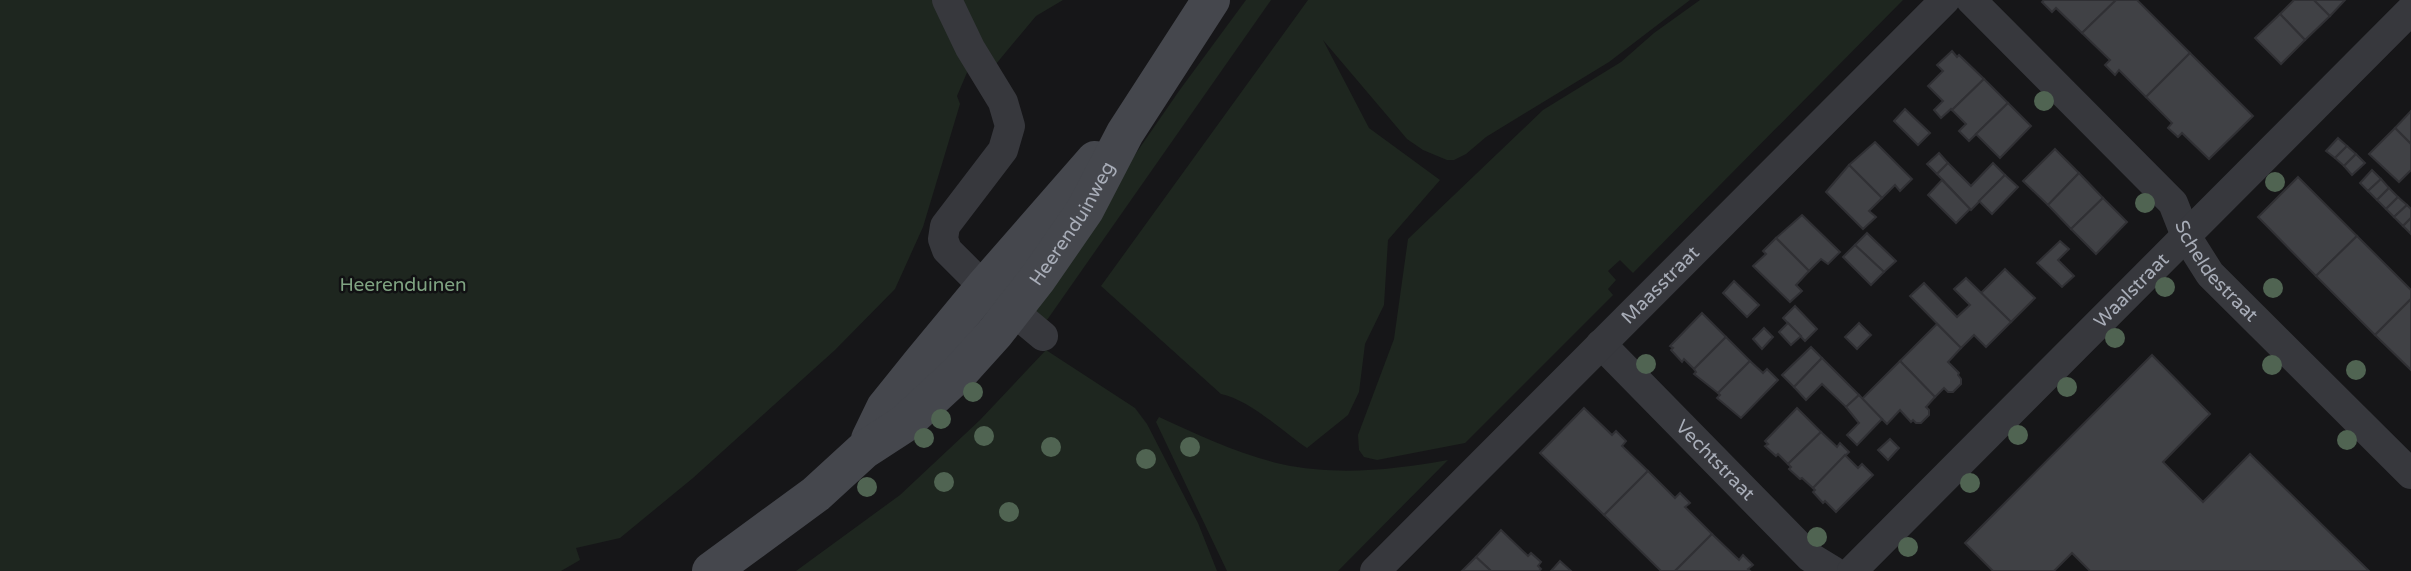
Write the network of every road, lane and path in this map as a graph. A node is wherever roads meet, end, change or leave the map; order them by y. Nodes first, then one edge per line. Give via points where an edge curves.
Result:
1 (947, 0) edge
2 (1211, 0) edge
3 (1945, 0) edge
4 (1971, 0) edge
5 (2411, 10) edge
6 (1125, 134) junction
7 (2186, 236) junction
8 (984, 287) junction
9 (1012, 312) junction
10 (1043, 336) dead end
11 (1601, 344) junction
12 (864, 450) junction
13 (2411, 474) edge
14 (711, 571) edge
15 (1375, 571) edge
16 (1833, 571) edge
17 (1852, 571) edge

1 - 8 street via 1003,102 1010,126 1003,150 945,226 947,250
2 - 6 main road, Heerenduinweg
3 - 11 street, Maasstraat
4 - 7 street, Scheldestraat via 2173,203
5 - 7 street, Waalstraat
6 - 8 main road, Heerenduinweg via 1088,166
6 - 9 main road, Heerenduinweg via 1085,210
7 - 13 street, Scheldestraat via 2210,274
7 - 17 street, Waalstraat
8 - 9 street
8 - 12 main road, Heerenduinweg via 885,408
9 - 10 street
9 - 12 main road, Heerenduinweg via 958,374 904,424
11 - 15 street, Maasstraat
11 - 16 street, Vechtstraat via 1810,557
12 - 14 main road, Heerenduinweg via 816,494

